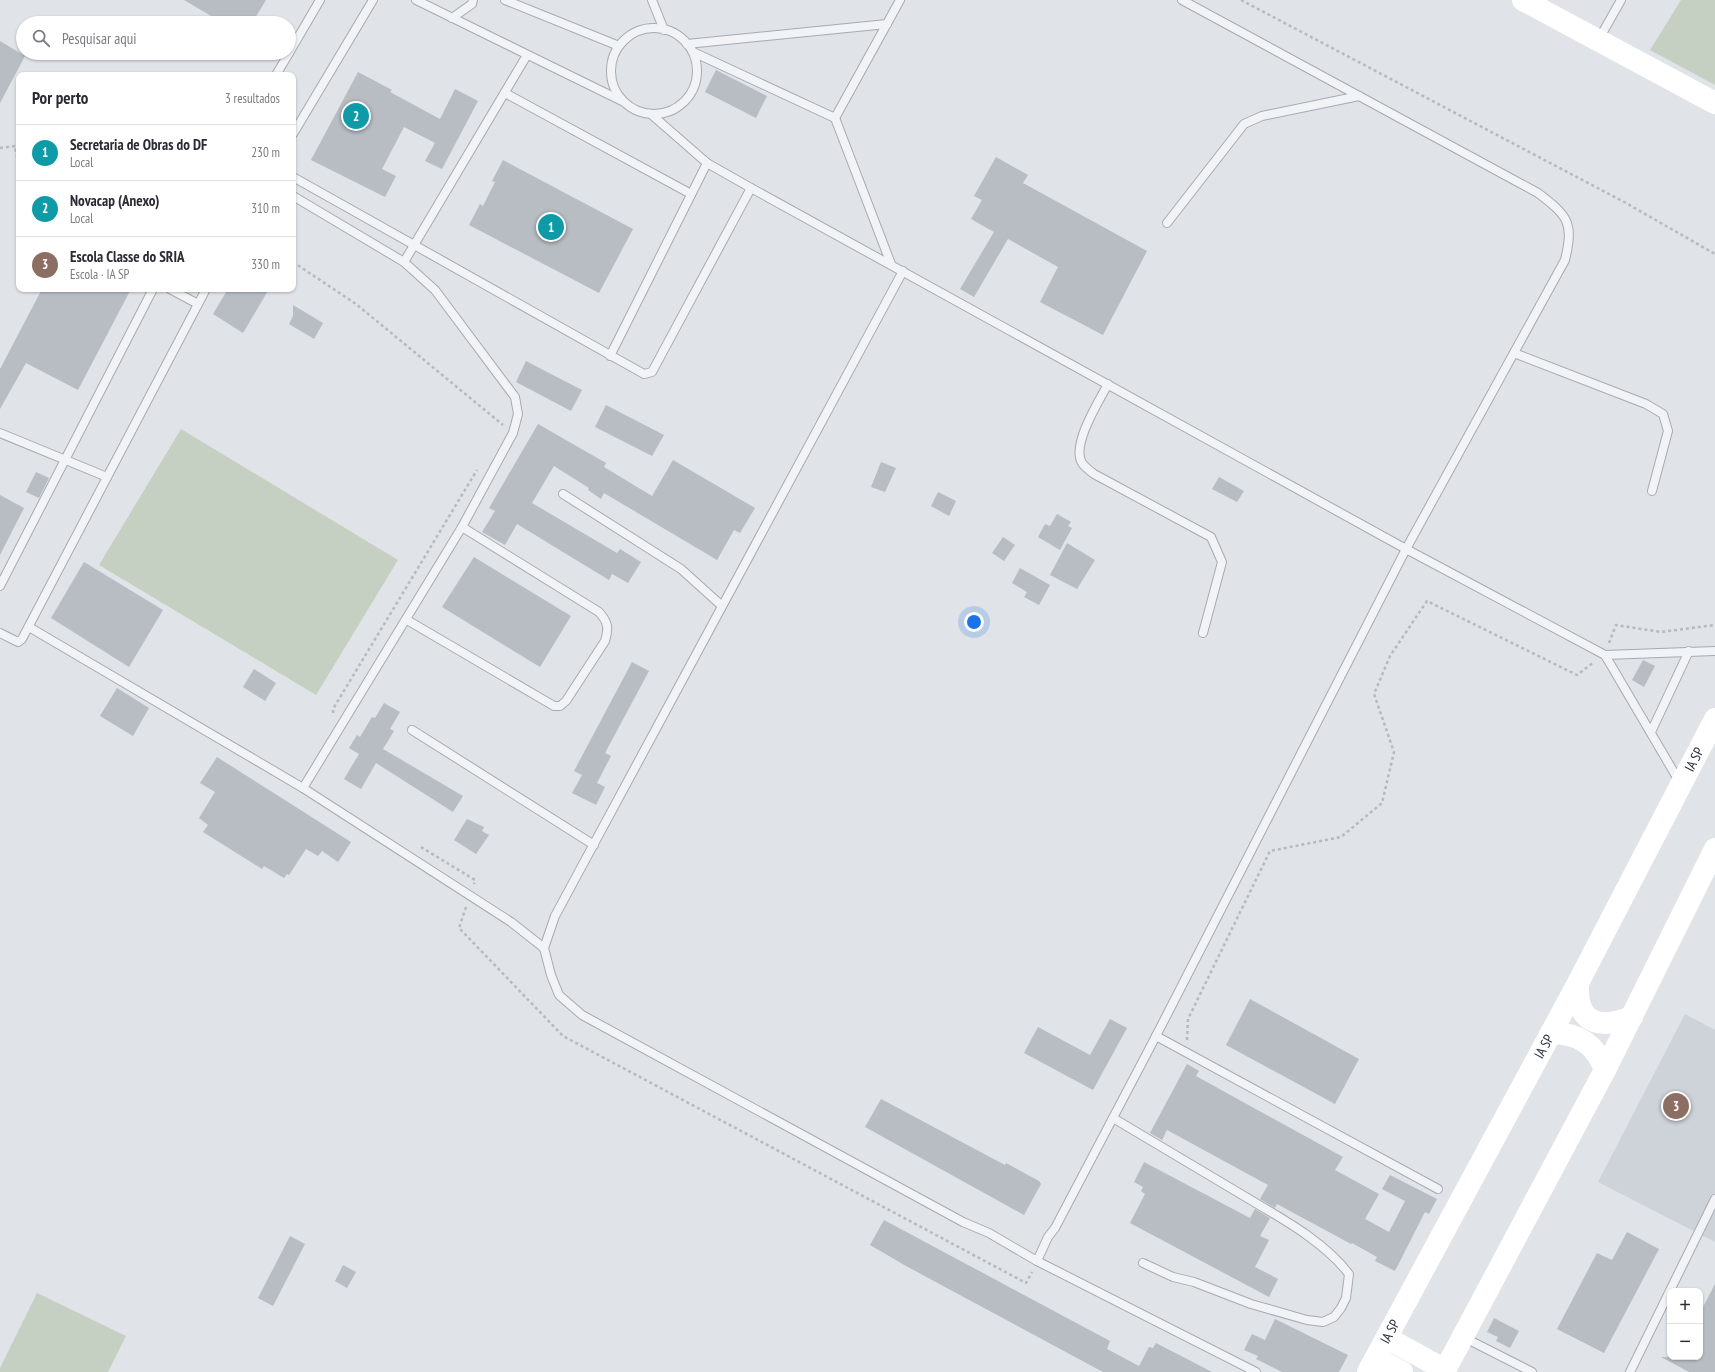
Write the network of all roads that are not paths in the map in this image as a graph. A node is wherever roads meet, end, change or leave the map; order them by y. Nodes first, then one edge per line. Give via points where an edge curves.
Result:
1 (320, 0) edge
2 (373, 0) edge
3 (416, 0) edge
4 (473, 0) edge
5 (504, 0) edge
6 (652, 0) edge
7 (900, 0) edge
8 (1182, 0) edge
9 (1523, 0) edge
10 (1621, 0) edge
11 (452, 18) junction
12 (887, 24) junction
13 (664, 30) junction
14 (296, 41) edge
15 (1598, 41) junction
16 (687, 44) junction
17 (619, 46) junction
18 (693, 52) junction
19 (527, 55) junction
20 (285, 60) edge
21 (278, 72) edge
22 (505, 93) junction
23 (1359, 96) junction
24 (623, 102) junction
25 (1715, 103) edge
26 (652, 115) junction
27 (835, 118) junction
28 (296, 129) edge
29 (707, 163) junction
30 (296, 179) edge
31 (751, 188) junction
32 (692, 194) junction
33 (296, 198) edge
34 (1167, 223) dead end
35 (414, 246) junction
36 (404, 262) junction
37 (891, 264) junction
38 (903, 271) junction
39 (151, 292) edge
40 (176, 292) edge
41 (204, 292) edge
42 (198, 304) junction
43 (1514, 353) junction
44 (610, 356) junction
45 (1108, 384) junction
46 (0, 433) edge
47 (66, 461) junction
48 (107, 477) junction
49 (1652, 491) dead end
50 (563, 494) dead end
51 (462, 527) junction
52 (1406, 548) junction
53 (0, 586) edge
54 (722, 606) junction
55 (406, 620) junction
56 (29, 627) junction
57 (0, 633) edge
58 (1203, 633) dead end
59 (1715, 650) edge
60 (1689, 651) junction
61 (1605, 655) junction
62 (1715, 719) edge
63 (412, 730) dead end
64 (1651, 732) junction
65 (1681, 784) junction
66 (303, 788) junction
67 (594, 845) junction
68 (1715, 849) edge
69 (544, 948) junction
70 (1578, 983) junction
71 (1632, 1017) junction
72 (1551, 1033) junction
73 (1156, 1036) junction
74 (1605, 1070) junction
75 (1113, 1118) junction
76 (1438, 1189) dead end
77 (1715, 1199) edge
78 (1037, 1261) junction
79 (1143, 1263) dead end
80 (1463, 1336) junction
81 (1387, 1338) junction
82 (1372, 1365) edge
83 (1445, 1371) edge
84 (1256, 1372) edge
85 (1402, 1372) edge
86 (1532, 1372) edge
87 (1630, 1372) edge

1 - 14 lane
2 - 28 lane
3 - 11 lane
4 - 11 lane via 472,4
5 - 17 lane
6 - 13 lane
7 - 12 lane
8 - 23 lane
9 - 15 street
10 - 15 lane
11 - 19 lane
12 - 16 lane
12 - 27 lane
13 - 16 lane via 673,33
13 - 17 lane via 651,28 639,31
15 - 25 street
16 - 18 lane
17 - 24 lane via 612,60 611,75 615,90
18 - 26 lane via 697,64 697,77 690,94 677,108
18 - 27 lane
19 - 22 lane
19 - 24 lane
20 - 21 lane
22 - 32 lane
22 - 35 lane
23 - 34 lane via 1262,116 1244,124
23 - 43 lane via 1538,193 1559,209 1568,224 1570,239 1565,260
24 - 26 lane via 637,111
26 - 29 lane
27 - 37 lane
29 - 31 lane
29 - 32 lane
30 - 35 lane
31 - 37 lane
31 - 44 lane via 652,372 644,374
32 - 44 lane
33 - 36 lane
35 - 36 lane
35 - 44 lane
36 - 51 lane via 435,290 515,397 518,414 513,433
37 - 38 lane
38 - 45 lane
38 - 54 lane
39 - 47 lane
40 - 42 lane
41 - 42 lane
42 - 48 lane
43 - 49 lane via 1646,404 1663,414 1668,431
43 - 52 lane
45 - 52 lane
45 - 58 lane via 1088,422 1079,451 1082,463 1094,474 1211,537 1222,562
46 - 47 lane
47 - 48 lane
47 - 53 lane
48 - 56 lane
50 - 54 lane via 681,569
51 - 55 lane
51 - 55 lane via 599,612 607,620 605,641 566,701 560,706 554,706
52 - 61 lane
52 - 73 lane
54 - 67 lane
55 - 66 lane
56 - 57 lane via 18,642
56 - 66 lane
59 - 60 lane
60 - 61 lane
60 - 64 lane
61 - 64 lane
62 - 65 street, IA SP
63 - 67 lane
64 - 65 lane
65 - 70 street, IA SP
66 - 69 lane via 511,922
67 - 69 lane via 555,916
68 - 71 street
69 - 78 lane via 559,995 582,1015
70 - 71 street via 1577,998 1581,1009 1592,1019 1604,1024
70 - 72 street, IA SP
71 - 74 street
72 - 74 street via 1578,1037 1593,1047 1602,1059
72 - 81 street, IA SP
73 - 75 lane
73 - 76 lane
74 - 80 street
75 - 78 lane
75 - 79 lane via 1278,1216 1324,1248 1349,1274 1349,1286 1341,1308 1334,1317 1323,1322 1251,1304 1194,1282 1173,1277
77 - 87 lane
78 - 84 lane
80 - 83 street
80 - 86 lane
81 - 82 street, IA SP
81 - 83 street
82 - 85 street

